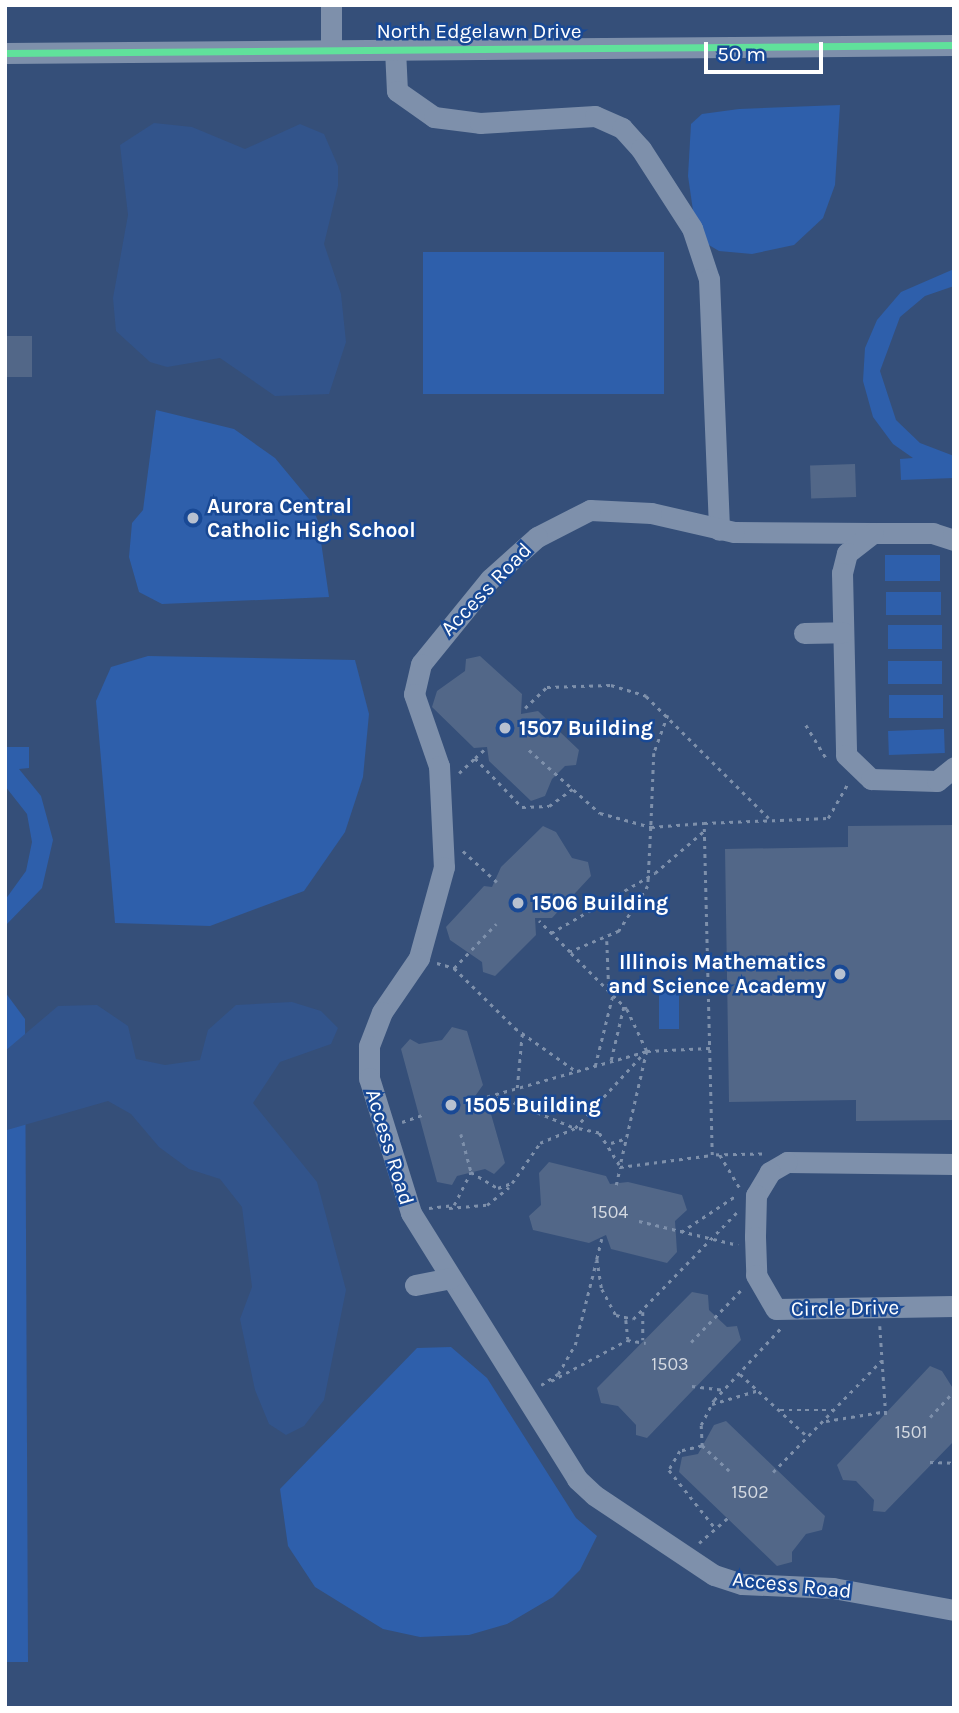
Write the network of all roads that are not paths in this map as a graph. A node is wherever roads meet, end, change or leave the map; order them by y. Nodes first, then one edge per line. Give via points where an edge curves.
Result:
1 (331, 5) edge
2 (954, 45) edge
3 (331, 50) junction
4 (395, 50) junction
5 (5, 53) edge
6 (719, 530) junction
7 (944, 532) edge
8 (873, 533) junction
9 (954, 540) edge
10 (843, 632) junction
11 (804, 633) dead end
12 (954, 768) edge
13 (954, 1164) edge
14 (450, 1278) junction
15 (415, 1285) dead end
16 (954, 1306) edge
17 (954, 1610) edge

1 - 3 street
2 - 4 street, North Edgelawn Drive
3 - 4 street, North Edgelawn Drive
3 - 5 street, North Edgelawn Drive
4 - 6 street via 397,91 434,117 480,123 595,116 622,128 641,149 692,228 709,279
6 - 8 street, Access Road
6 - 14 street, Access Road via 651,513 590,510 537,537 444,629 421,664 414,694 441,779 444,867 419,958 382,1012 369,1046 369,1078 409,1206
7 - 8 street, Access Road
7 - 9 street, Access Road
8 - 10 street via 847,553
10 - 11 street
10 - 12 street via 847,776 937,781
13 - 16 street, Circle Drive via 781,1166 750,1194 756,1275 776,1309
14 - 15 street
14 - 17 street, Access Road via 577,1479 670,1547 742,1584 833,1588

